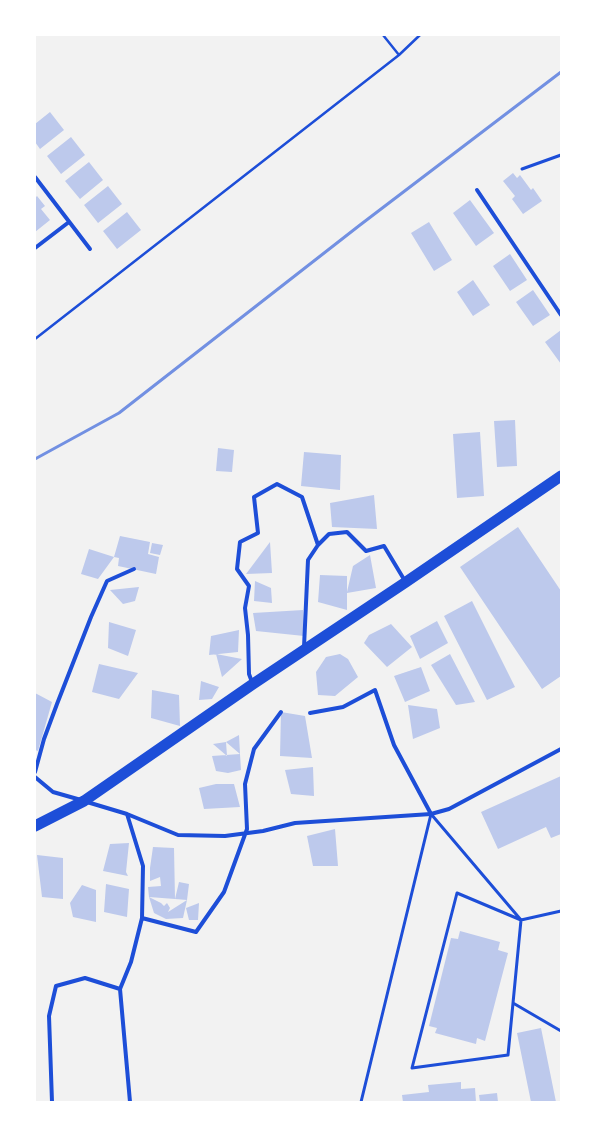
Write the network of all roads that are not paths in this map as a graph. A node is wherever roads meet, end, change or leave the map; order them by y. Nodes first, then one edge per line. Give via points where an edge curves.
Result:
1 (561, 155) edge
2 (522, 169) dead end
3 (35, 178) edge
4 (477, 190) dead end
5 (70, 222) junction
6 (35, 248) edge
7 (90, 249) dead end
8 (561, 315) edge
9 (561, 476) edge
10 (318, 545) junction
11 (134, 569) dead end
12 (406, 582) junction
13 (304, 649) junction
14 (253, 684) junction
15 (281, 712) dead end
16 (310, 713) dead end
17 (561, 749) edge
18 (35, 772) edge
19 (35, 777) edge
20 (84, 801) junction
21 (128, 814) junction
22 (431, 814) junction
23 (35, 826) edge
24 (561, 912) edge
25 (142, 918) junction
26 (520, 920) junction
27 (120, 989) junction
28 (513, 1003) junction
29 (561, 1031) edge
30 (52, 1102) edge
31 (130, 1102) edge
32 (361, 1102) edge

1 - 2 lane
3 - 5 street
4 - 8 street
5 - 6 street
5 - 7 street
9 - 12 highway
10 - 12 street via 329,534 347,532 366,551 384,546
10 - 13 street via 308,560
10 - 14 street via 302,497 277,484 254,496 258,533 240,542 237,569 249,586 245,608 249,674
11 - 18 street via 107,581 57,704
12 - 13 highway
13 - 14 highway
14 - 20 highway
15 - 25 street via 254,749 245,784 247,829 224,892 196,932
16 - 22 street via 343,707 375,690 394,745
17 - 22 street via 449,809
19 - 20 street via 54,792
20 - 21 street
20 - 23 highway
21 - 22 street via 178,835 225,836 263,831 295,823
21 - 25 street via 143,866
22 - 26 lane
22 - 32 lane
24 - 26 lane
25 - 27 street via 131,962
26 - 28 lane
26 - 28 lane via 457,893 412,1068 508,1055
27 - 30 street via 86,978 56,986 49,1016
27 - 31 street
28 - 29 lane

